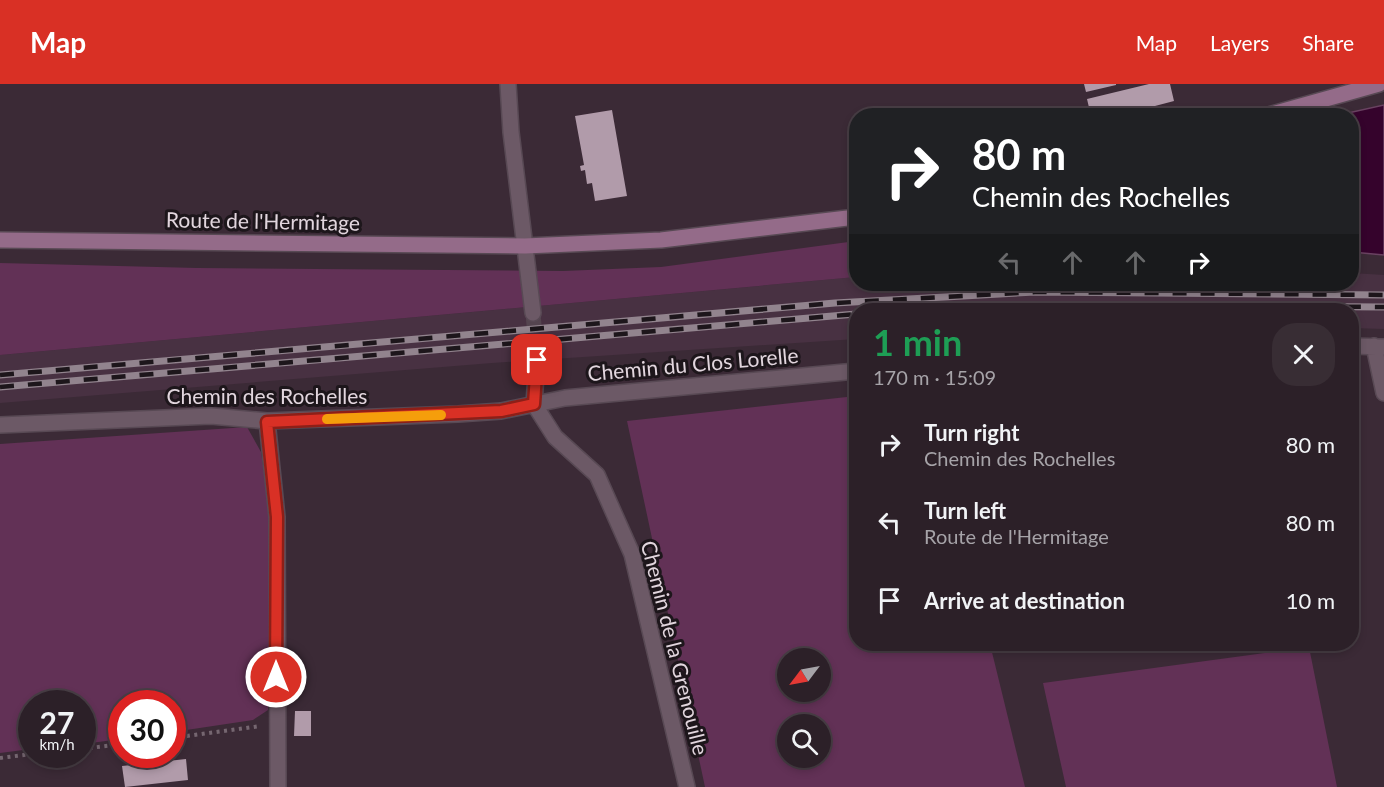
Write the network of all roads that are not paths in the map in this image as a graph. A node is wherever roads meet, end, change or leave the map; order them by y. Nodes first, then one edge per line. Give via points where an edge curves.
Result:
1 (508, 84) edge
2 (1379, 84) edge
3 (1294, 108) edge
4 (849, 218) edge
5 (0, 240) edge
6 (525, 246) junction
7 (533, 313) tunnel mouth
8 (1359, 346) edge
9 (1379, 346) edge
10 (537, 360) tunnel mouth
11 (849, 372) edge
12 (1384, 393) edge
13 (534, 404) junction
14 (267, 422) junction
15 (0, 425) edge
16 (278, 787) edge
17 (687, 787) edge

1 - 6 street
2 - 3 street
4 - 6 street, Route de l'Hermitage via 661,240
5 - 6 street, Route de l'Hermitage
6 - 7 street
8 - 9 street
9 - 12 street
10 - 13 street
11 - 13 street, Chemin du Clos Lorelle
13 - 14 street, Chemin des Rochelles via 501,411
13 - 17 street, Chemin de la Grenouille via 555,437 597,476 632,554
14 - 15 street, Chemin des Rochelles via 211,416
14 - 16 street via 277,517

